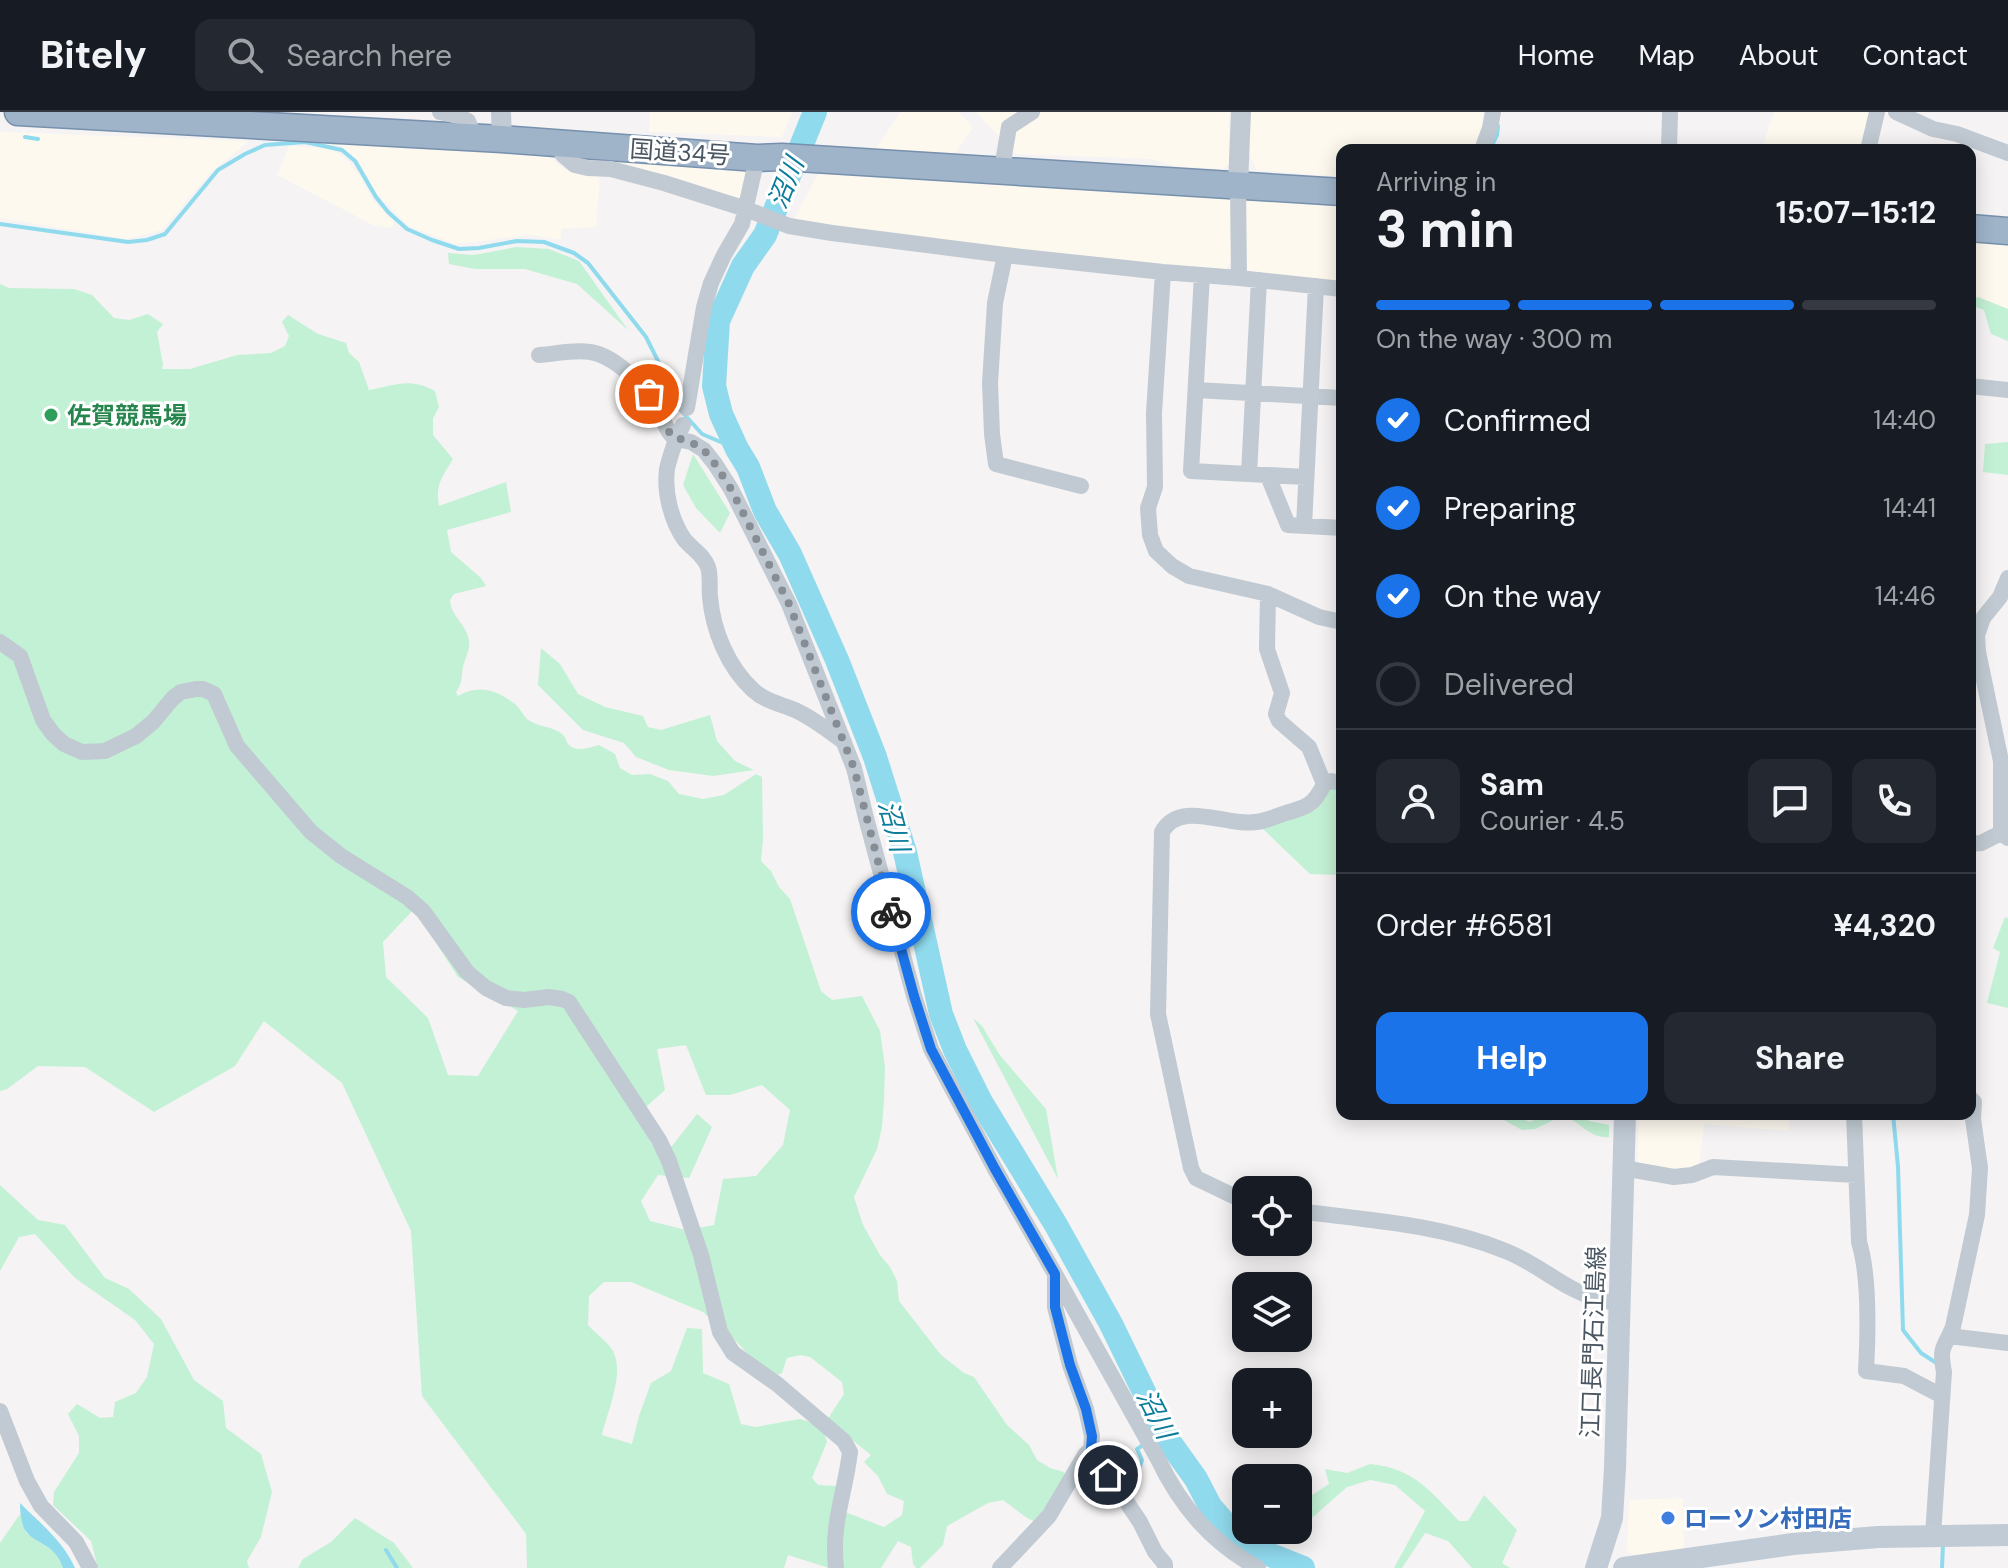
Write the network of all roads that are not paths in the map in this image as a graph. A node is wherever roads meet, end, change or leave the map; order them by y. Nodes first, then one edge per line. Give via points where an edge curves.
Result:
1 (18, 112) edge
2 (440, 112) edge
3 (501, 112) edge
4 (1032, 112) edge
5 (1241, 112) edge
6 (1493, 112) edge
7 (1670, 112) edge
8 (1877, 112) edge
9 (1896, 112) edge
10 (58, 113) edge
11 (474, 137) junction
12 (502, 139) junction
13 (557, 143) junction
14 (1484, 144) edge
15 (1669, 144) edge
16 (1869, 144) edge
17 (2008, 153) edge
18 (770, 157) junction
19 (1005, 171) junction
20 (1238, 185) junction
21 (1336, 192) edge
22 (746, 209) junction
23 (1976, 228) edge
24 (2008, 231) edge
25 (1005, 255) junction
26 (1163, 272) junction
27 (1202, 275) junction
28 (1239, 278) junction
29 (1259, 280) junction
30 (1316, 286) junction
31 (1336, 288) edge
32 (539, 355) dead end
33 (1976, 387) edge
34 (1196, 390) junction
35 (2008, 390) edge
36 (1253, 393) junction
37 (1310, 396) junction
38 (1336, 398) edge
39 (687, 408) dead end
40 (680, 432) junction
41 (1249, 474) junction
42 (1268, 476) junction
43 (1306, 477) junction
44 (1081, 486) dead end
45 (1304, 526) junction
46 (1336, 528) edge
47 (2008, 578) edge
48 (1268, 594) junction
49 (1336, 621) edge
50 (0, 642) edge
51 (844, 742) junction
52 (1336, 782) edge
53 (1324, 784) junction
54 (2004, 836) edge
55 (1976, 843) edge
56 (1625, 1120) edge
57 (1854, 1120) edge
58 (1973, 1120) edge
59 (1623, 1168) junction
60 (1856, 1175) junction
61 (1232, 1195) edge
62 (1312, 1213) edge
63 (1055, 1274) junction
64 (1620, 1304) junction
65 (1949, 1336) junction
66 (2008, 1343) edge
67 (1942, 1396) junction
68 (0, 1411) edge
69 (1091, 1449) junction
70 (1933, 1535) junction
71 (2008, 1535) edge
72 (90, 1568) edge
73 (836, 1568) edge
74 (1000, 1568) edge
75 (1165, 1568) edge
76 (1258, 1568) edge
77 (1596, 1568) edge
78 (1624, 1568) edge

1 - 10 highway, 国道34号
2 - 11 street via 468,121
3 - 12 street
4 - 19 street via 1009,127
5 - 20 street
6 - 14 street
7 - 15 street
8 - 16 street
9 - 17 street
10 - 11 highway, 国道34号
11 - 12 highway, 国道34号
12 - 13 highway, 国道34号
13 - 18 highway, 国道34号
13 - 22 street via 575,165 611,169
18 - 19 highway, 国道34号
18 - 22 street
19 - 20 highway, 国道34号
20 - 21 highway, 国道34号
20 - 28 street
22 - 25 street via 789,226
22 - 39 street via 711,283
23 - 24 highway
25 - 26 street
25 - 44 street via 995,303 990,383 996,464
26 - 27 street
26 - 48 street via 1150,535 1156,551 1189,576
27 - 28 street
27 - 34 street
28 - 29 street
29 - 30 street
29 - 36 street
30 - 31 street
30 - 37 street
32 - 40 street via 589,351 604,356 649,394 671,436
33 - 35 street
34 - 36 street
34 - 41 street via 1191,471
36 - 37 street
36 - 41 street
37 - 38 street
37 - 43 street
40 - 51 street via 704,450 731,489 789,604
40 - 51 street via 667,466 672,518 706,563 713,624 736,670 765,700 799,712
41 - 42 street
42 - 43 street
42 - 45 street via 1288,525
43 - 45 street
45 - 46 street
47 - 54 street via 1977,635 2001,761
48 - 49 street
48 - 53 street via 1267,649 1282,693 1276,714 1309,747
50 - 73 street via 20,656 53,734 82,752 105,751 136,736 181,692 203,689 214,694 237,746 311,832 423,911 467,972 506,998 569,1002 669,1161 725,1342 844,1441 850,1452 837,1513
51 - 63 street via 931,1049
52 - 53 street
53 - 61 street via 1308,807 1255,823 1183,816 1162,832 1158,1014 1191,1168 1196,1178
54 - 55 street
56 - 59 main road, 江口長門石江島線
57 - 60 street
58 - 65 street via 1980,1168 1977,1215
59 - 60 street via 1674,1177 1713,1167
59 - 64 main road, 江口長門石江島線
60 - 67 street via 1866,1371 1904,1376
62 - 64 street via 1466,1237 1507,1251 1575,1290
63 - 69 street via 1055,1307 1086,1409
63 - 76 street via 1171,1487 1203,1528
64 - 77 main road, 江口長門石江島線 via 1612,1518
65 - 66 street
65 - 67 street via 1941,1353
67 - 70 street
68 - 72 street via 41,1506 76,1542
69 - 74 street via 1049,1516
69 - 75 street
70 - 71 main road
70 - 78 main road via 1793,1544

